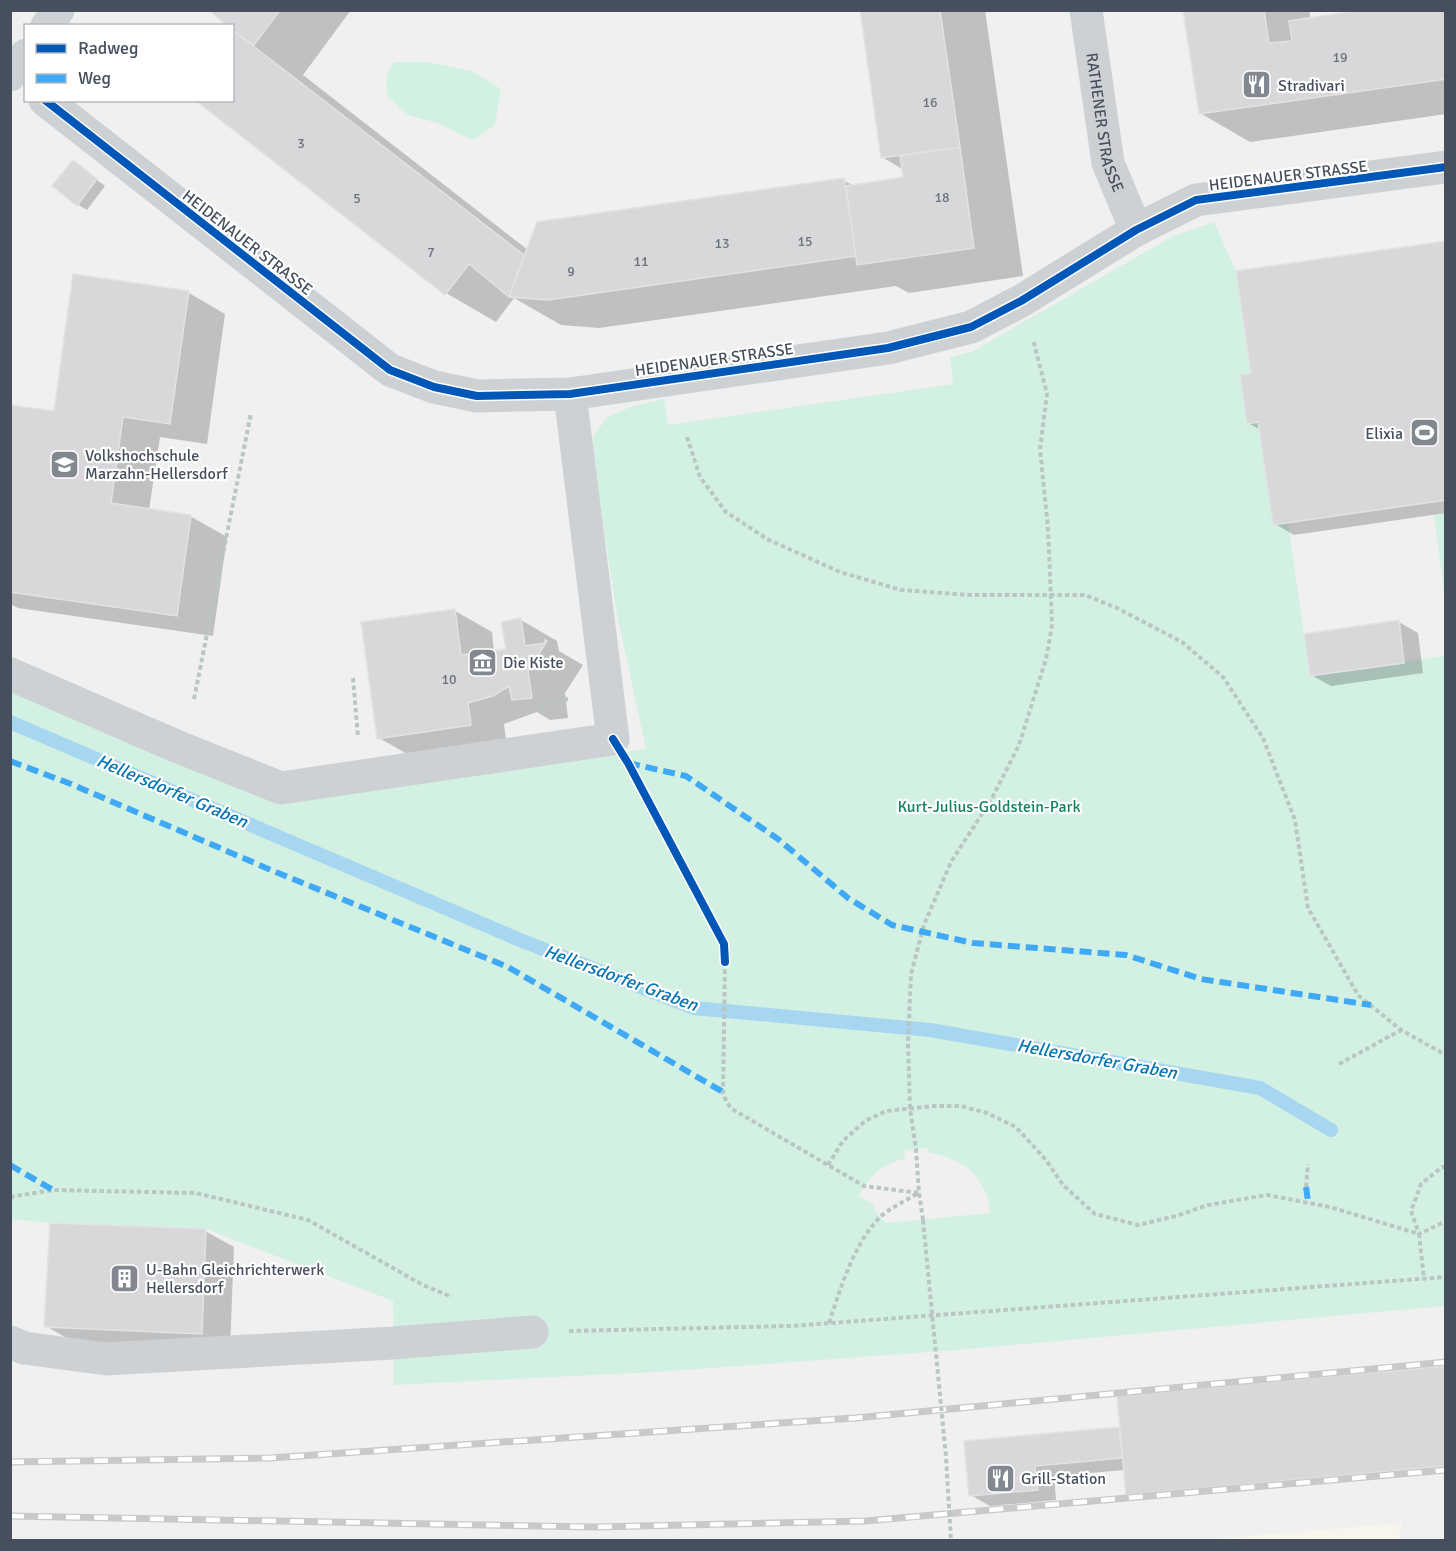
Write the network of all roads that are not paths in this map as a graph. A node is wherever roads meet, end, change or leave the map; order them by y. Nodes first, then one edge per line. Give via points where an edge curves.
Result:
1 (58, 10) edge
2 (1086, 10) edge
3 (48, 24) edge
4 (24, 58) edge
5 (11, 74) edge
6 (24, 84) edge
7 (48, 102) edge
8 (1446, 168) edge
9 (1136, 230) junction
10 (570, 394) junction
11 (10, 674) edge
12 (532, 1332) road end
13 (10, 1342) edge

1 - 3 street
2 - 9 street, RATHENER STRASSE via 1108,163
4 - 5 street
5 - 6 street
7 - 10 street, HEIDENAUER STRASSE via 390,370 434,387 477,396
8 - 9 street, HEIDENAUER STRASSE via 1196,200
9 - 10 street, HEIDENAUER STRASSE via 1022,301 971,327 945,335 888,348
10 - 11 street via 613,739 281,788
12 - 13 street via 106,1359 24,1348

